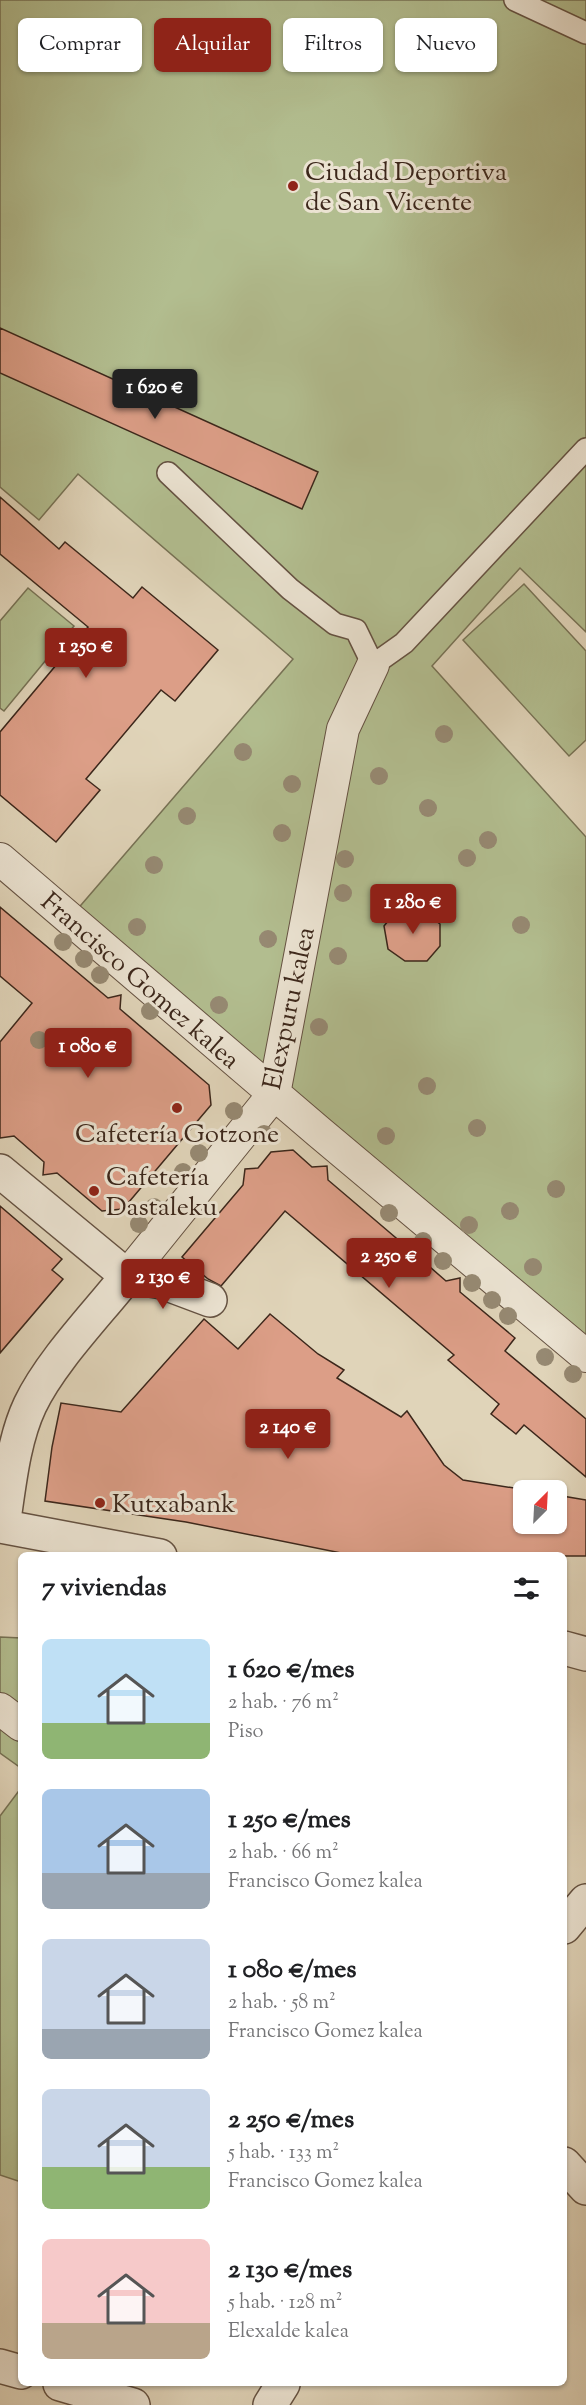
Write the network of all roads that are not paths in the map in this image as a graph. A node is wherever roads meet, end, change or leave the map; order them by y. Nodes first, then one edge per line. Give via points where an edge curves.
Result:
1 (515, 0) edge
2 (586, 33) edge
3 (586, 449) edge
4 (168, 473) dead end
5 (373, 665) junction
6 (0, 859) edge
7 (274, 1094) junction
8 (0, 1171) edge
9 (128, 1276) junction
10 (210, 1300) dead end
11 (586, 1356) edge
12 (2, 1526) edge
13 (139, 1552) edge
14 (567, 1649) edge
15 (586, 1654) edge
16 (0, 1709) edge
17 (18, 1723) edge
18 (586, 1901) edge
19 (567, 1923) edge
20 (567, 2167) edge
21 (586, 2188) edge
22 (0, 2366) edge
23 (18, 2371) edge
24 (67, 2386) edge
25 (282, 2386) edge
26 (133, 2405) edge
27 (270, 2405) edge

1 - 2 lane
3 - 5 lane via 404,643
4 - 5 lane via 290,589 335,624 356,630
5 - 7 street, Elexpuru kalea via 343,729
6 - 7 street, Francisco Gomez kalea
7 - 9 street, Elexpuru kalea
7 - 11 street, Francisco Gomez kalea
8 - 9 street
9 - 10 street via 162,1282
9 - 12 street, Elexpuru kalea via 46,1377 30,1406
12 - 13 street
14 - 15 street
16 - 17 street
18 - 19 street
20 - 21 street
22 - 23 street
24 - 26 street
25 - 27 street

